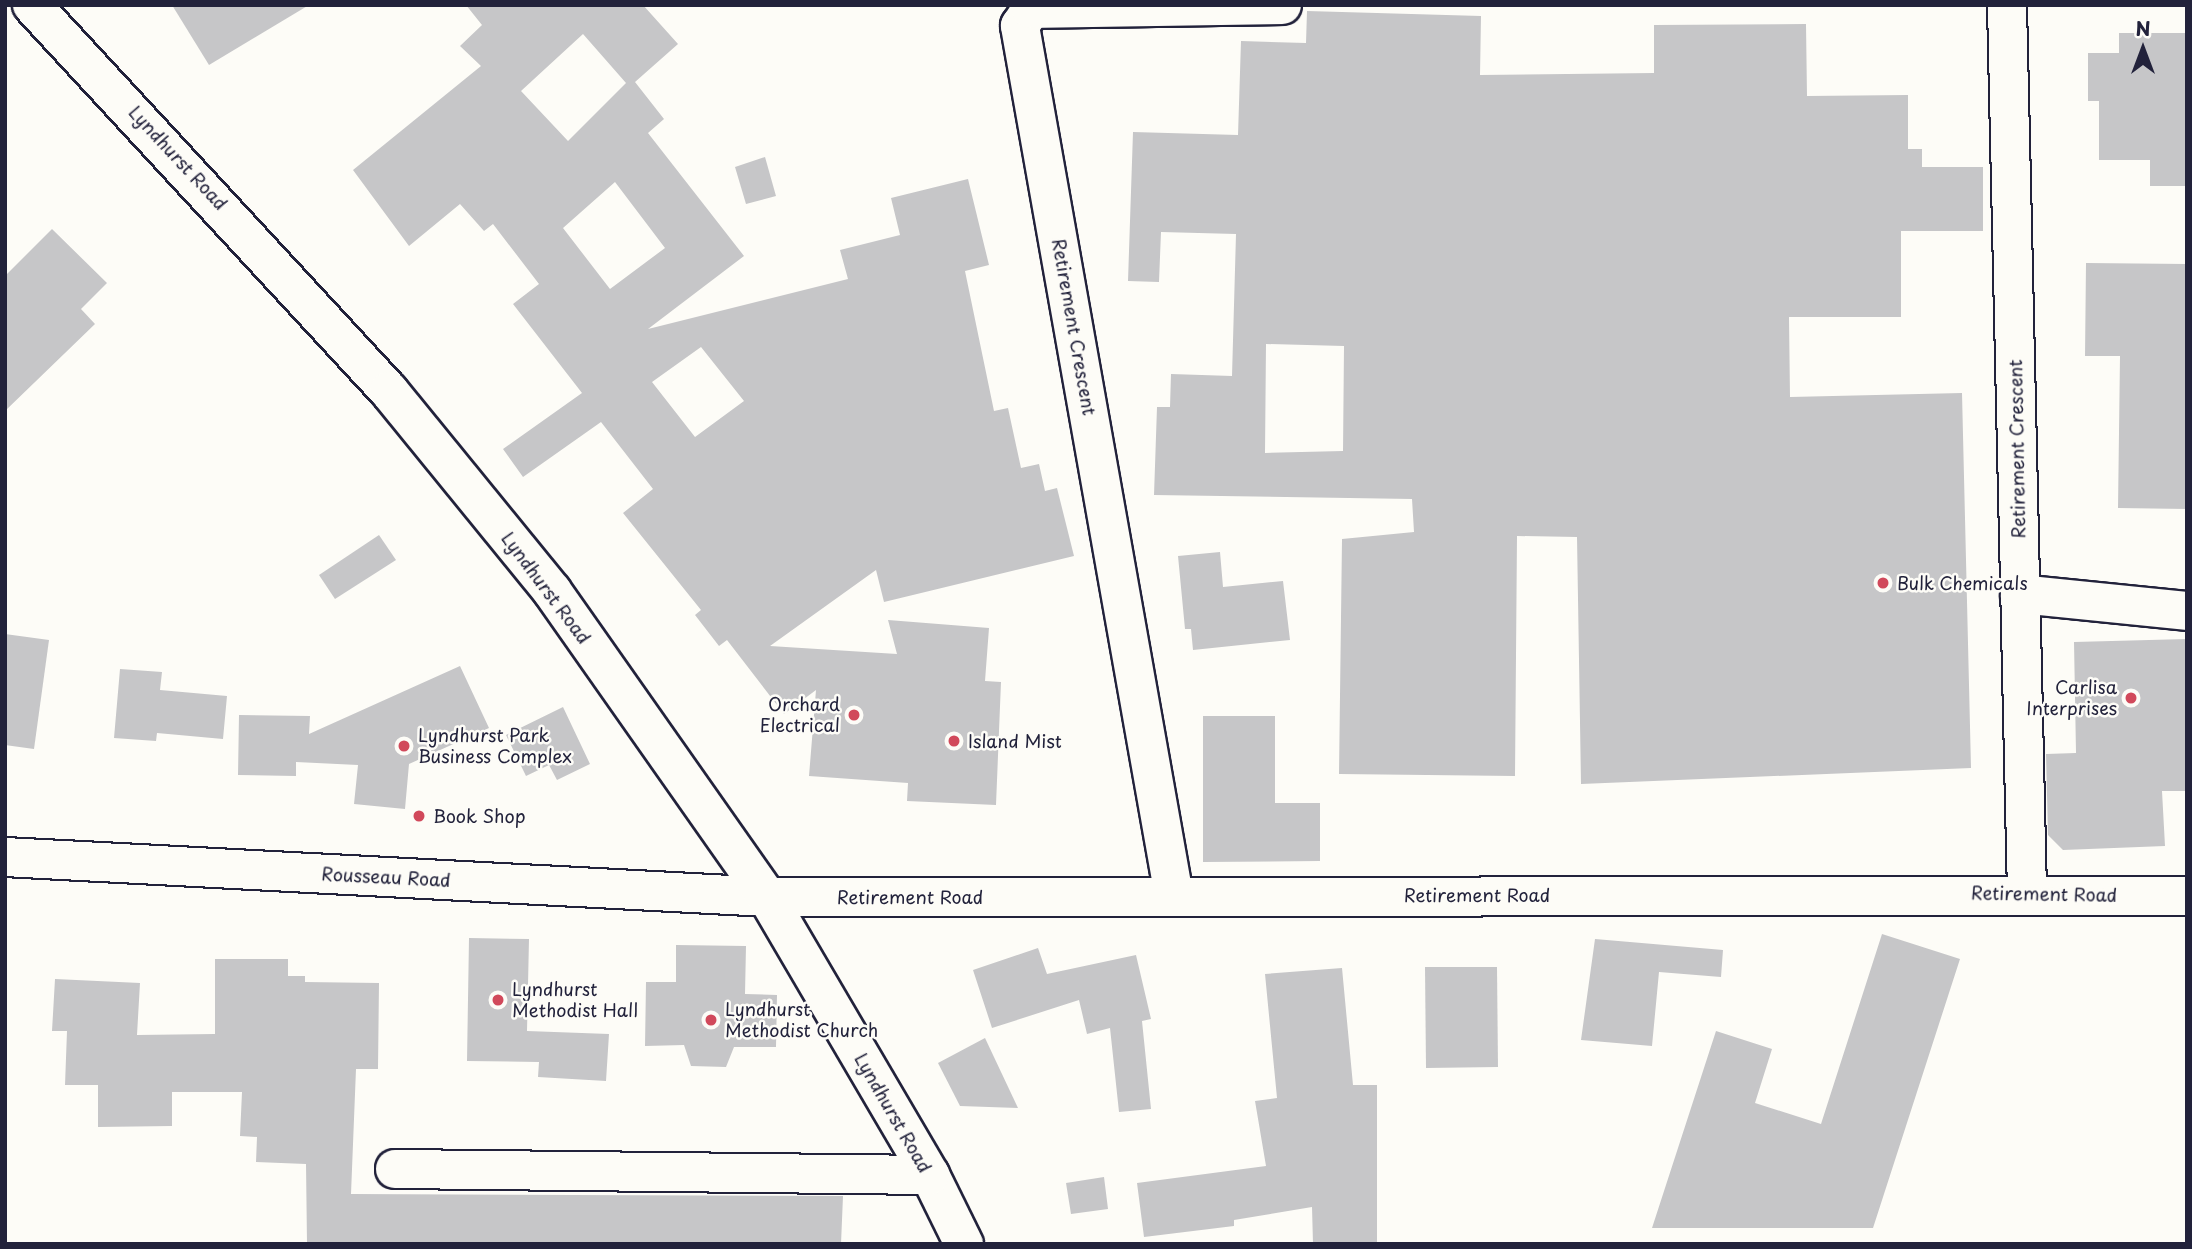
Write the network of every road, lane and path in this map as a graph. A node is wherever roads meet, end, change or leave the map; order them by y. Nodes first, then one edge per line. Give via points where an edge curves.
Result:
1 (32, 5) edge
2 (1282, 5) edge
3 (2007, 5) edge
4 (2020, 594) junction
5 (2187, 611) edge
6 (5, 857) edge
7 (2027, 893) junction
8 (1174, 896) junction
9 (2187, 896) edge
10 (767, 897) junction
11 (395, 1169) dead end
12 (930, 1175) junction
13 (964, 1244) edge

1 - 10 street, Lyndhurst Road via 389,391 552,591
2 - 8 street, Retirement Crescent via 1031,9 1020,26
3 - 4 street, Retirement Crescent
4 - 5 street
4 - 7 street, Retirement Crescent
6 - 10 street, Rousseau Road
7 - 8 street, Retirement Road
7 - 9 street, Retirement Road
8 - 10 street, Retirement Road
10 - 12 street, Lyndhurst Road
11 - 12 street
12 - 13 street, Lyndhurst Road

